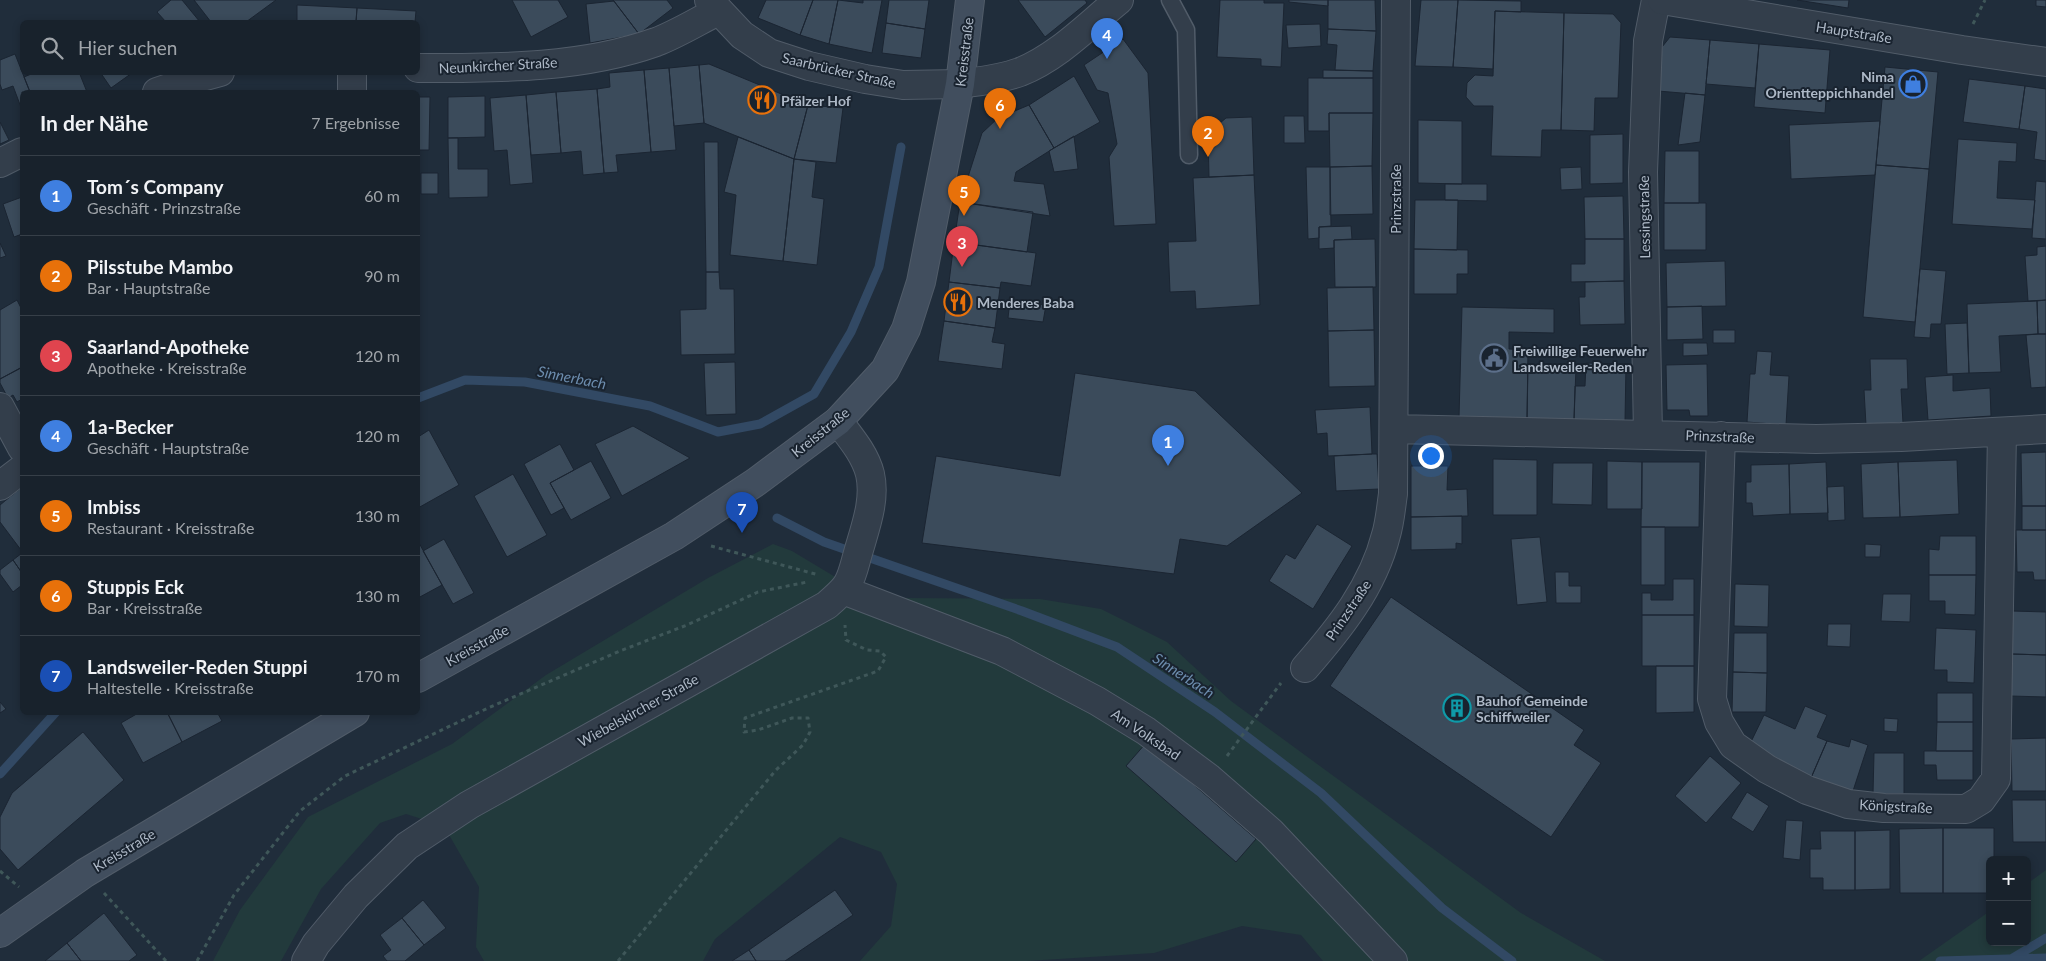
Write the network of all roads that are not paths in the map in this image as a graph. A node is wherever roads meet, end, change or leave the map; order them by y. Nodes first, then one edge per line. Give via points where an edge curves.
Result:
1 (970, 0) edge
2 (1119, 0) edge
3 (1170, 0) edge
4 (1396, 0) edge
5 (1656, 0) edge
6 (1662, 0) edge
7 (714, 6) edge
8 (2046, 62) edge
9 (420, 68) edge
10 (209, 75) edge
11 (352, 75) edge
12 (960, 84) junction
13 (163, 90) edge
14 (352, 90) edge
15 (20, 153) edge
16 (1189, 154) dead end
17 (0, 163) edge
18 (0, 407) edge
19 (838, 421) junction
20 (1394, 429) junction
21 (2046, 429) edge
22 (2002, 432) junction
23 (1648, 434) junction
24 (1721, 436) junction
25 (20, 444) edge
26 (20, 471) edge
27 (0, 486) edge
28 (848, 579) junction
29 (1305, 668) road end
30 (420, 677) edge
31 (350, 715) edge
32 (0, 933) edge
33 (306, 961) edge
34 (1393, 961) edge

1 - 12 main road, Kreisstraße
2 - 12 street via 1058,52 1021,71 992,80
3 - 16 lane via 1186,30
4 - 20 street, Prinzstraße
5 - 23 street, Lessingstraße via 1648,41 1643,172
6 - 8 street, Hauptstraße
7 - 9 street, Neunkircher Straße via 658,41 627,51 527,66
7 - 12 street, Saarbrücker Straße via 742,35 769,53 809,66 903,85
10 - 13 street
11 - 14 street
12 - 19 main road, Kreisstraße via 922,282 906,329 886,370
15 - 17 street
18 - 25 street
19 - 28 street via 863,457 872,488 870,506
19 - 30 main road, Kreisstraße via 756,482 674,536
20 - 23 street, Prinzstraße
20 - 29 street, Prinzstraße via 1393,494 1386,536 1369,580 1339,629
21 - 22 street, Prinzstraße
22 - 24 street, Prinzstraße via 1816,439
22 - 24 street, Königstraße via 1996,779 1981,800 1966,809 1848,804 1791,782 1733,745 1719,722 1712,699
23 - 24 street, Prinzstraße
26 - 27 street
28 - 33 street, Wiebelskircher Straße via 827,605 470,805 408,846 356,896
28 - 34 street, Am Volksbad via 1002,651 1146,731 1209,778 1271,832
31 - 32 main road, Kreisstraße via 85,873

